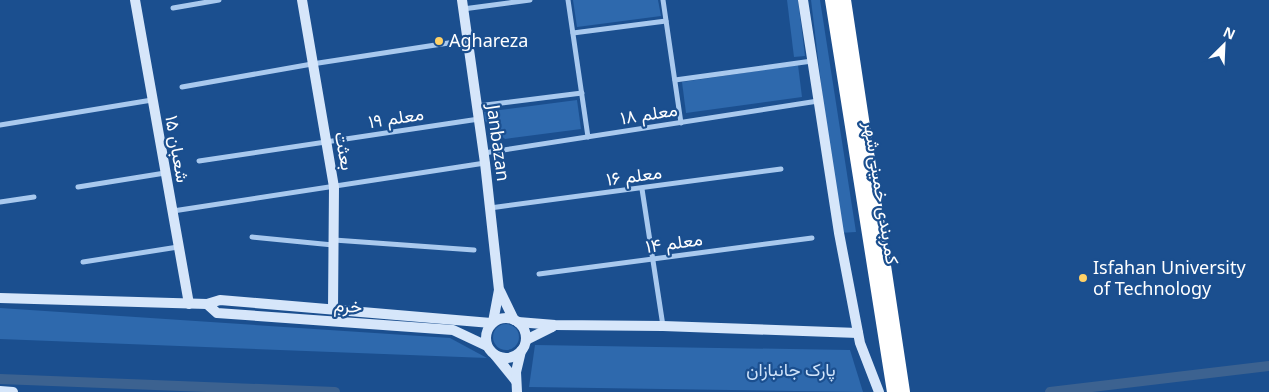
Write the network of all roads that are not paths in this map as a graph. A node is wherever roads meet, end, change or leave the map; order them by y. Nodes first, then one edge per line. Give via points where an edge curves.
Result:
1 (135, 0) edge
2 (219, 0) edge
3 (302, 0) edge
4 (530, 0) edge
5 (568, 0) edge
6 (663, 0) edge
7 (803, 0) edge
8 (832, 0) edge
9 (844, 0) edge
10 (463, 5) edge
11 (172, 8) dead end
12 (666, 21) junction
13 (573, 33) junction
14 (468, 40) junction
15 (812, 61) junction
16 (312, 64) junction
17 (675, 80) junction
18 (182, 87) dead end
19 (582, 93) junction
20 (152, 100) junction
21 (818, 100) junction
22 (477, 106) junction
23 (478, 119) junction
24 (681, 123) junction
25 (0, 125) edge
26 (588, 137) junction
27 (326, 143) junction
28 (484, 158) junction
29 (199, 161) dead end
30 (782, 169) dead end
31 (165, 173) junction
32 (334, 186) junction
33 (78, 187) dead end
34 (642, 189) junction
35 (34, 197) dead end
36 (0, 202) edge
37 (490, 208) junction
38 (172, 211) junction
39 (252, 238) dead end
40 (812, 238) dead end
41 (334, 243) junction
42 (179, 247) junction
43 (474, 250) dead end
44 (653, 260) junction
45 (83, 262) dead end
46 (539, 274) dead end
47 (499, 290) junction
48 (0, 298) edge
49 (189, 304) junction
50 (206, 304) junction
51 (333, 309) junction
52 (453, 320) junction
53 (516, 321) junction
54 (492, 323) junction
55 (555, 325) junction
56 (663, 326) junction
57 (453, 330) junction
58 (858, 333) junction
59 (526, 340) junction
60 (487, 346) junction
61 (892, 349) junction
62 (522, 350) junction
63 (495, 355) junction
64 (516, 381) junction
65 (0, 392) edge
66 (13, 392) edge
67 (518, 392) edge
68 (879, 392) edge
69 (894, 392) edge
70 (904, 392) edge

1 - 20 street, ۱۵ شعبان
2 - 11 street
3 - 16 street, بعثت
4 - 10 street
5 - 13 street
6 - 12 street
7 - 15 street
8 - 61 highway, کمربندی خمینی شهر
9 - 61 highway, کمربندی خمینی شهر
10 - 14 street, Janbazan
12 - 13 street
12 - 17 street
13 - 19 street
14 - 16 street
14 - 22 street, Janbazan
15 - 17 street
15 - 21 street
16 - 18 street
16 - 27 street, بعثت
17 - 24 street
19 - 22 street
19 - 26 street
20 - 25 street
20 - 31 street, ۱۵ شعبان
21 - 24 street, معلم ۱۸
21 - 58 street
22 - 23 street, Janbazan
23 - 27 street, معلم ۱۹
23 - 28 street, Janbazan
24 - 26 street, معلم ۱۸
26 - 28 street, معلم ۱۸
27 - 29 street, معلم ۱۹
27 - 32 street, بعثت
28 - 32 street, معلم ۱۸
28 - 37 street, Janbazan
30 - 34 street, معلم ۱۶
31 - 33 street
31 - 38 street, ۱۵ شعبان
32 - 38 street, معلم ۱۸
32 - 41 street, بعثت
34 - 37 street, معلم ۱۶
34 - 44 street
35 - 36 street
37 - 47 street, Janbazan
38 - 42 street, ۱۵ شعبان
39 - 41 street
40 - 44 street, معلم ۱۴
41 - 43 street
41 - 51 street, بعثت
42 - 45 street
42 - 49 street, ۱۵ شعبان
44 - 46 street, معلم ۱۴
44 - 56 street
47 - 53 street
47 - 54 street
48 - 49 street, خرم
49 - 50 street, خرم
50 - 51 street, خرم via 220,300
50 - 57 street, خرم via 217,313
51 - 52 street, خرم
52 - 54 street, خرم
52 - 57 street
53 - 54 street via 504,317
53 - 55 street
53 - 59 street via 526,333
54 - 60 street via 486,333
55 - 56 street
55 - 59 street
56 - 58 street
57 - 60 street, خرم
58 - 68 street
59 - 62 street
60 - 63 street
61 - 69 highway, کمربندی خمینی شهر
61 - 70 highway, کمربندی خمینی شهر
62 - 63 street via 508,358
62 - 64 street
63 - 64 street
64 - 67 street
65 - 66 street

